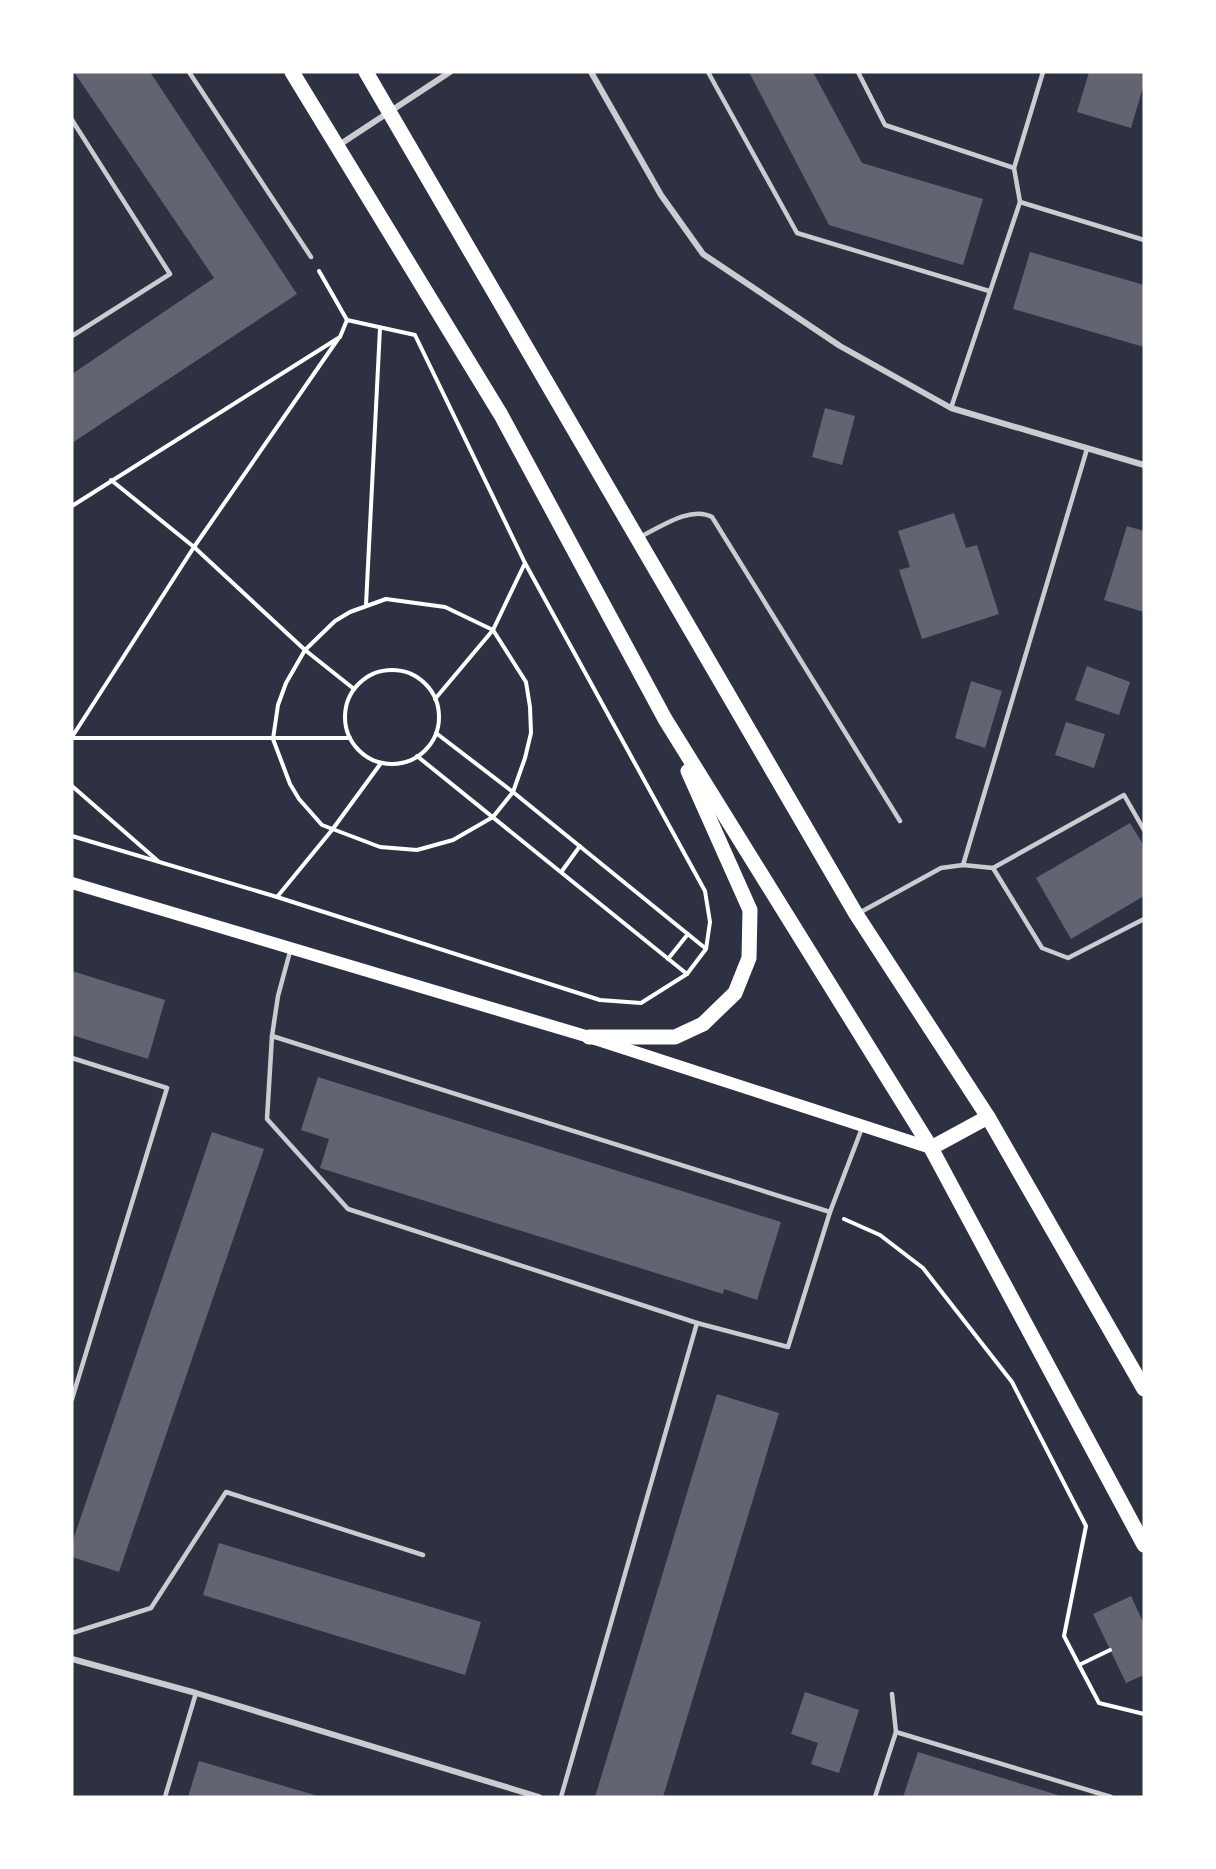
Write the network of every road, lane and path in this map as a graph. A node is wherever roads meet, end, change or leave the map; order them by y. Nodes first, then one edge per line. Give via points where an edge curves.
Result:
1 (189, 72) edge
2 (292, 72) edge
3 (366, 72) edge
4 (450, 72) edge
5 (591, 72) edge
6 (708, 72) edge
7 (858, 72) edge
8 (1043, 72) edge
9 (391, 113) junction
10 (72, 120) edge
11 (339, 145) junction
12 (1014, 168) junction
13 (1020, 202) junction
14 (1144, 240) edge
15 (311, 257) joint
16 (989, 291) junction
17 (347, 320) junction
18 (380, 328) junction
19 (72, 336) edge
20 (340, 337) junction
21 (951, 408) junction
22 (1087, 449) junction
23 (1144, 465) edge
24 (111, 480) junction
25 (72, 506) edge
26 (636, 539) junction
27 (194, 547) junction
28 (525, 563) junction
29 (366, 605) junction
30 (492, 630) junction
31 (305, 650) junction
32 (354, 688) junction
33 (435, 699) junction
34 (665, 719) junction
35 (436, 734) junction
36 (72, 737) edge
37 (350, 738) junction
38 (273, 739) junction
39 (417, 756) junction
40 (381, 763) junction
41 (72, 786) edge
42 (513, 792) junction
43 (493, 817) junction
44 (900, 821) dead end
45 (332, 830) junction
46 (1144, 830) edge
47 (72, 836) edge
48 (580, 846) junction
49 (160, 864) junction
50 (963, 865) junction
51 (993, 868) junction
52 (562, 871) junction
53 (72, 883) edge
54 (277, 897) junction
55 (856, 914) junction
56 (1144, 919) edge
57 (688, 934) junction
58 (291, 948) junction
59 (706, 949) junction
60 (668, 959) junction
61 (687, 974) junction
62 (272, 1036) junction
63 (589, 1037) junction
64 (72, 1058) edge
65 (988, 1117) junction
66 (862, 1128) junction
67 (931, 1148) junction
68 (830, 1212) junction
69 (698, 1323) junction
70 (1144, 1389) edge
71 (72, 1399) edge
72 (1144, 1545) edge
73 (423, 1555) dead end
74 (72, 1633) edge
75 (1110, 1650) dead end
76 (72, 1659) edge
77 (1079, 1665) junction
78 (196, 1693) junction
79 (892, 1694) dead end
80 (1144, 1714) edge
81 (896, 1732) junction
82 (165, 1797) edge
83 (539, 1797) edge
84 (561, 1797) edge
85 (875, 1797) edge
86 (1111, 1797) edge

1 - 15 lane
2 - 11 main road
3 - 9 main road
4 - 9 street
5 - 21 street via 661,195 704,254 840,346
6 - 16 lane via 796,233
7 - 12 lane via 885,125
8 - 12 lane
9 - 11 street
9 - 26 main road
10 - 19 lane via 170,274
11 - 34 main road via 501,414
12 - 13 lane
13 - 14 lane
13 - 16 lane
15 - 17 path
16 - 21 lane
17 - 18 path
17 - 20 path
18 - 28 path via 415,335
18 - 29 path
20 - 24 path
20 - 27 path
21 - 22 street
22 - 23 street
22 - 50 lane
24 - 25 path
24 - 27 path
26 - 44 lane via 675,519 701,513 712,517
26 - 55 main road
27 - 31 path
27 - 36 path
28 - 30 path
28 - 59 path via 705,891 710,922
29 - 30 path via 386,598 445,607
29 - 31 path via 335,621
30 - 33 path
30 - 42 path via 526,682 530,707 531,733
31 - 32 path
31 - 38 path via 278,705
32 - 33 path via 377,672 391,670 418,677
32 - 37 path via 345,713
33 - 35 path
34 - 63 main road via 750,910 749,958 735,993 703,1024 675,1037
34 - 67 main road
35 - 39 path
35 - 42 path
36 - 38 path
37 - 38 path
37 - 40 path via 358,749
38 - 45 path via 299,799 322,825
39 - 40 path via 394,764
39 - 43 path
40 - 45 path
41 - 49 path
42 - 43 path
42 - 48 path
43 - 45 path via 453,840 417,850 380,847
43 - 52 path
45 - 54 path
46 - 51 lane via 1124,795
47 - 49 path
48 - 52 path
48 - 57 path
49 - 54 path
50 - 51 lane
50 - 55 lane via 941,868
51 - 56 lane via 1042,948 1068,958
52 - 60 path
53 - 58 main road
54 - 61 path via 600,1000 641,1003
55 - 65 main road
57 - 59 path
57 - 60 path
58 - 62 lane
58 - 63 main road
59 - 61 path
60 - 61 path
62 - 68 lane
62 - 69 lane via 267,1119 348,1209
63 - 66 main road
64 - 71 lane via 166,1088
65 - 67 main road
65 - 70 main road
66 - 67 main road
66 - 68 lane
67 - 72 main road
68 - 69 lane via 788,1347
68 - 77 path via 880,1235 923,1268 1012,1382 1086,1526 1064,1636
69 - 84 lane
73 - 74 lane via 226,1492 151,1608
75 - 77 path
76 - 78 street
77 - 80 path via 1100,1703
78 - 82 lane
78 - 83 street
79 - 81 lane
81 - 85 lane
81 - 86 lane

